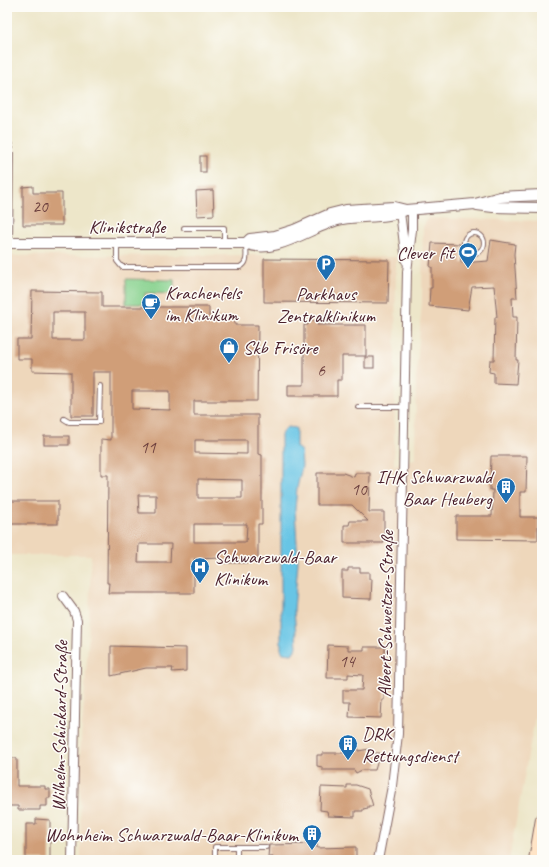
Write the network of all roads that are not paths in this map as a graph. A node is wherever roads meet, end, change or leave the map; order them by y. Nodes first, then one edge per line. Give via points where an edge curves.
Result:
1 (11, 146) dead end
2 (542, 195) edge
3 (475, 204) junction
4 (542, 208) edge
5 (406, 210) junction
6 (184, 228) dead end
7 (480, 235) joint
8 (8, 243) edge
9 (117, 243) junction
10 (224, 243) junction
11 (246, 243) junction
12 (407, 272) junction
13 (100, 386) dead end
14 (358, 407) dead end
15 (405, 407) junction
16 (64, 419) dead end
17 (63, 596) dead end
18 (542, 819) edge
19 (237, 847) junction
20 (266, 847) dead end
21 (72, 860) edge
22 (215, 860) edge
23 (237, 860) edge
24 (378, 860) edge
25 (534, 860) edge

1 - 8 lane
2 - 3 street, Klinikstraße via 500,197
3 - 4 street, Klinikstraße
3 - 5 street, Klinikstraße
5 - 11 street, Klinikstraße via 394,207 346,210 330,214 294,230 275,236 250,239
5 - 12 street, Albert-Schweitzer-Straße
5 - 12 street, Albert-Schweitzer-Straße via 412,230
6 - 10 lane via 224,228
7 - 7 lane via 471,234 466,238 465,245 470,252 479,252 483,247 484,241
8 - 9 street, Klinikstraße
9 - 10 street, Klinikstraße
9 - 11 lane via 118,265 122,267 240,267 246,261
10 - 11 street, Klinikstraße
12 - 15 street, Albert-Schweitzer-Straße
13 - 16 lane via 99,422 69,422
14 - 15 lane
15 - 24 street, Albert-Schweitzer-Straße via 398,734 392,786
17 - 21 street, Wilhelm-Schickard-Straße via 77,620
18 - 25 main road
19 - 20 lane
19 - 22 lane via 215,847
19 - 23 lane

